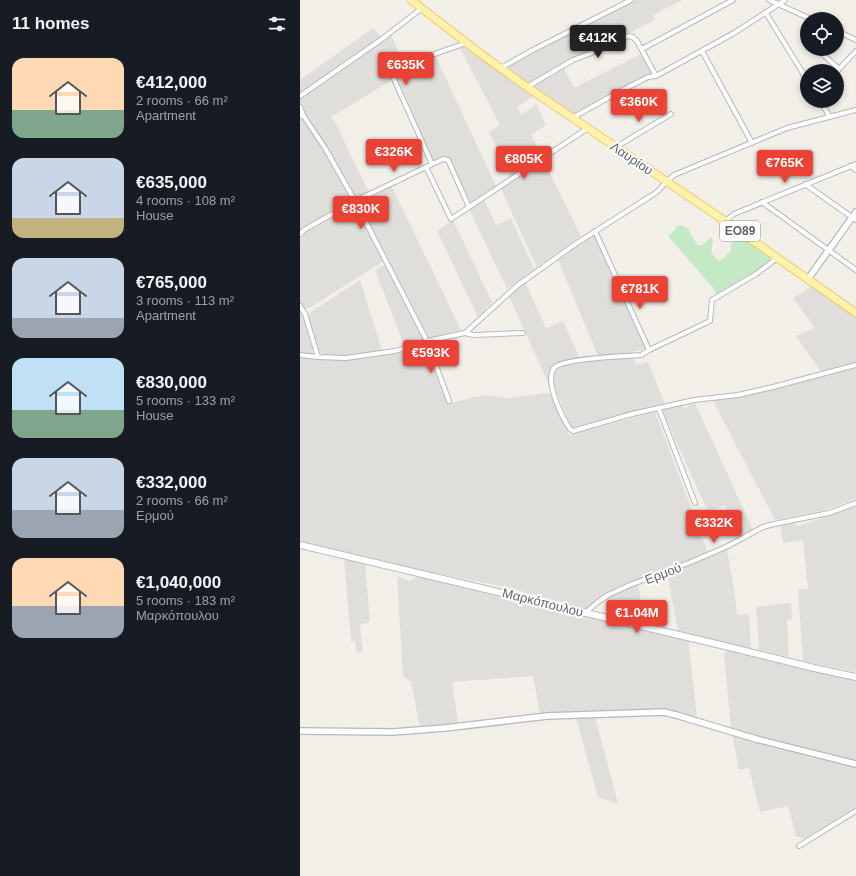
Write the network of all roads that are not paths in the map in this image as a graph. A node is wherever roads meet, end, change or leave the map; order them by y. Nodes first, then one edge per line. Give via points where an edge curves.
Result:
1 (411, 0) edge
2 (631, 0) edge
3 (733, 0) edge
4 (769, 0) edge
5 (785, 0) edge
6 (778, 4) junction
7 (422, 8) junction
8 (766, 13) junction
9 (800, 14) edge
10 (844, 34) edge
11 (856, 40) edge
12 (467, 43) junction
13 (642, 49) junction
14 (702, 51) junction
15 (856, 51) edge
16 (824, 56) edge
17 (831, 64) edge
18 (844, 64) edge
19 (501, 68) junction
20 (800, 69) edge
21 (656, 76) junction
22 (527, 87) junction
23 (300, 96) edge
24 (300, 107) edge
25 (824, 108) edge
26 (856, 110) edge
27 (670, 114) dead end
28 (301, 115) edge
29 (830, 117) junction
30 (572, 118) junction
31 (588, 128) junction
32 (752, 143) junction
33 (616, 147) junction
34 (432, 164) junction
35 (856, 164) edge
36 (851, 166) junction
37 (426, 167) junction
38 (856, 170) edge
39 (667, 181) junction
40 (805, 184) junction
41 (355, 201) junction
42 (762, 202) junction
43 (469, 207) junction
44 (856, 212) edge
45 (854, 219) edge
46 (725, 221) junction
47 (595, 231) junction
48 (300, 234) edge
49 (829, 250) junction
50 (777, 258) junction
51 (856, 270) edge
52 (808, 279) junction
53 (300, 306) edge
54 (856, 313) edge
55 (465, 333) junction
56 (523, 333) dead end
57 (427, 341) junction
58 (649, 350) junction
59 (300, 355) edge
60 (318, 357) junction
61 (856, 365) edge
62 (449, 401) dead end
63 (659, 408) junction
64 (696, 503) dead end
65 (856, 503) edge
66 (300, 545) edge
67 (586, 612) junction
68 (856, 677) edge
69 (300, 731) edge
70 (856, 764) edge
71 (856, 811) edge
72 (799, 846) dead end

1 - 7 main road, Λαυρίου / ΕΟ89
2 - 19 street
3 - 13 street
4 - 6 street
5 - 6 street
6 - 8 street
6 - 9 street
7 - 12 main road, Λαυρίου / ΕΟ89
7 - 23 street
8 - 14 street
8 - 20 street
10 - 11 street
12 - 19 main road, Λαυρίου / ΕΟ89
12 - 34 street via 434,54 404,68 394,76
13 - 21 street
13 - 22 street via 633,37 628,36 573,60
14 - 21 street
14 - 32 street
15 - 18 street
16 - 17 street
19 - 22 main road, Λαυρίου / ΕΟ89
21 - 30 street via 648,77
22 - 30 main road, Λαυρίου / ΕΟ89
24 - 28 street
25 - 29 street
26 - 29 street
27 - 33 street
28 - 41 street via 325,148
29 - 32 street via 794,126
30 - 31 main road, Λαυρίου / ΕΟ89
31 - 33 main road, Λαυρίου / ΕΟ89
31 - 43 street
32 - 39 street via 684,170
33 - 39 main road, Λαυρίου / ΕΟ89
34 - 37 street
34 - 43 street via 443,159 448,160
35 - 36 street
36 - 38 street
36 - 40 street
37 - 41 street
37 - 43 street via 451,219
39 - 46 main road, Λαυρίου / ΕΟ89
39 - 47 street via 657,192
40 - 42 street
40 - 45 street
41 - 48 street
41 - 57 street
42 - 46 street via 734,214
42 - 49 street
44 - 45 street
45 - 49 street
46 - 50 main road, Λαυρίου / ΕΟ89
47 - 55 street via 518,285
47 - 58 street
49 - 51 street
49 - 52 street
50 - 52 main road, Λαυρίου / ΕΟ89
50 - 58 street via 756,274 712,300 710,321
52 - 54 main road, Λαυρίου / ΕΟ89
53 - 60 street via 305,314
55 - 56 street
55 - 57 street
57 - 60 street via 395,351 360,356
57 - 62 street
58 - 63 street via 640,355 560,364 551,373 551,382 570,430
59 - 60 street
61 - 63 street via 773,388
63 - 64 street
65 - 67 street, Ερμού via 828,513 763,527 728,546 608,595
66 - 67 main road, Μαρκόπουλου
67 - 68 main road, Μαρκόπουλου
69 - 70 street via 393,732 547,716 664,712 756,739
71 - 72 street

